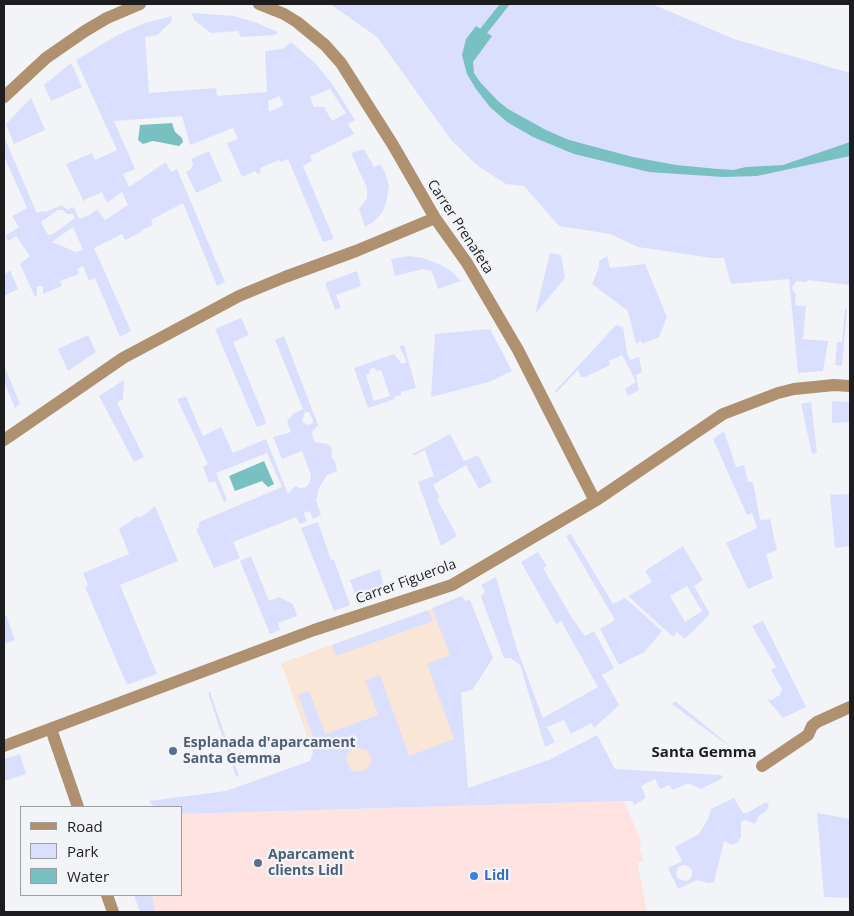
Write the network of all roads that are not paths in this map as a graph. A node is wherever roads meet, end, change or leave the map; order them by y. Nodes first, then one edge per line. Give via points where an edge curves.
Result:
1 (140, 4) edge
2 (260, 4) edge
3 (4, 97) edge
4 (435, 218) junction
5 (850, 386) edge
6 (4, 440) edge
7 (595, 501) junction
8 (850, 707) edge
9 (51, 729) junction
10 (4, 746) edge
11 (762, 766) dead end
12 (78, 806) edge
13 (107, 896) edge
14 (113, 912) edge

1 - 3 street via 85,31 46,58
2 - 4 street, Carrer Prenafeta via 297,22 341,63
4 - 6 street via 239,296 123,358
4 - 7 street, Carrer Prenafeta via 467,263 518,350
5 - 7 street, Carrer Figuerola via 794,389 723,414
7 - 9 street, Carrer Figuerola via 452,585 314,630
8 - 11 street via 817,722 808,735
9 - 10 street, Carrer Figuerola
9 - 12 street
13 - 14 street

